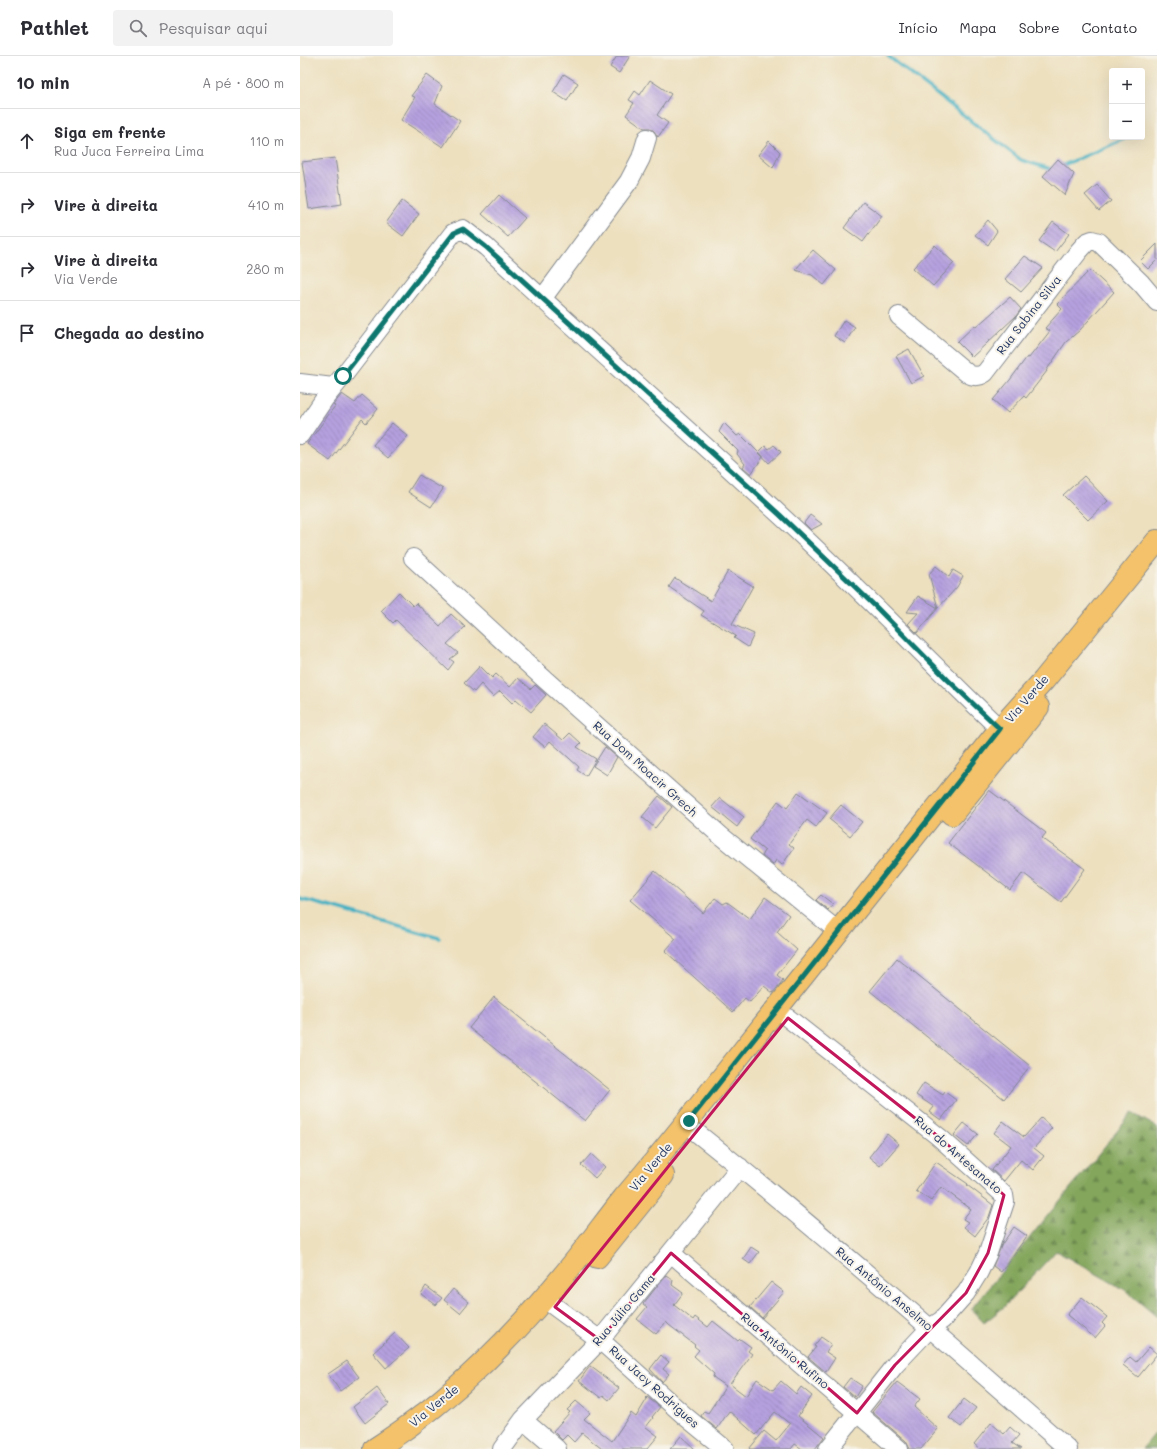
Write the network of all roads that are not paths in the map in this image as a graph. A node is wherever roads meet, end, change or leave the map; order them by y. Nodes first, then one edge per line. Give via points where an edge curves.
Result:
1 (647, 138) dead end
2 (542, 299) junction
3 (1157, 302) edge
4 (899, 316) dead end
5 (300, 383) edge
6 (333, 387) junction
7 (300, 435) edge
8 (1157, 540) edge
9 (413, 558) dead end
10 (1157, 561) edge
11 (1000, 729) junction
12 (839, 932) junction
13 (788, 1018) junction
14 (697, 1133) junction
15 (740, 1167) junction
16 (671, 1253) junction
17 (549, 1302) junction
18 (930, 1328) junction
19 (600, 1340) junction
20 (857, 1413) junction
21 (523, 1420) junction
22 (375, 1449) edge
23 (400, 1449) edge
24 (502, 1449) edge
25 (557, 1449) edge
26 (725, 1449) edge
27 (828, 1449) edge
28 (899, 1449) edge
29 (1068, 1449) edge

1 - 2 street via 641,158 629,181
2 - 6 street via 463,229 454,233
2 - 11 street via 780,515
3 - 4 street, Rua Sabina Silva via 1099,242 1092,240 1079,251 981,376 976,377 962,370
5 - 6 street
6 - 7 street
8 - 11 main road, Via Verde via 1044,680
9 - 12 street, Rua Dom Moacir Grech via 721,836
10 - 13 main road, Via Verde via 843,946
11 - 12 main road, Via Verde
12 - 17 main road, Via Verde via 576,1260
13 - 14 main road, Via Verde
13 - 18 street, Rua do Artesanato via 939,1137 1004,1195 996,1231 980,1272 953,1309
14 - 15 street, Rua Antônio Anselmo
14 - 17 main road, Via Verde via 620,1229
15 - 16 street, Rua Júlio Gama
15 - 18 street, Rua Antônio Anselmo
16 - 19 street, Rua Júlio Gama
16 - 20 street, Rua Antônio Rufino
17 - 19 street, Rua Jacy Rodrigues
17 - 22 main road, Via Verde via 524,1321 448,1395 423,1416
17 - 23 main road, Via Verde via 518,1347 479,1385
18 - 20 street via 895,1365
18 - 29 street, Rua Antônio Anselmo
19 - 21 street, Rua Júlio Gama
19 - 26 street, Rua Jacy Rodrigues
20 - 27 street
20 - 28 street, Rua Antônio Rufino
21 - 24 street, Rua Júlio Gama
21 - 25 street

